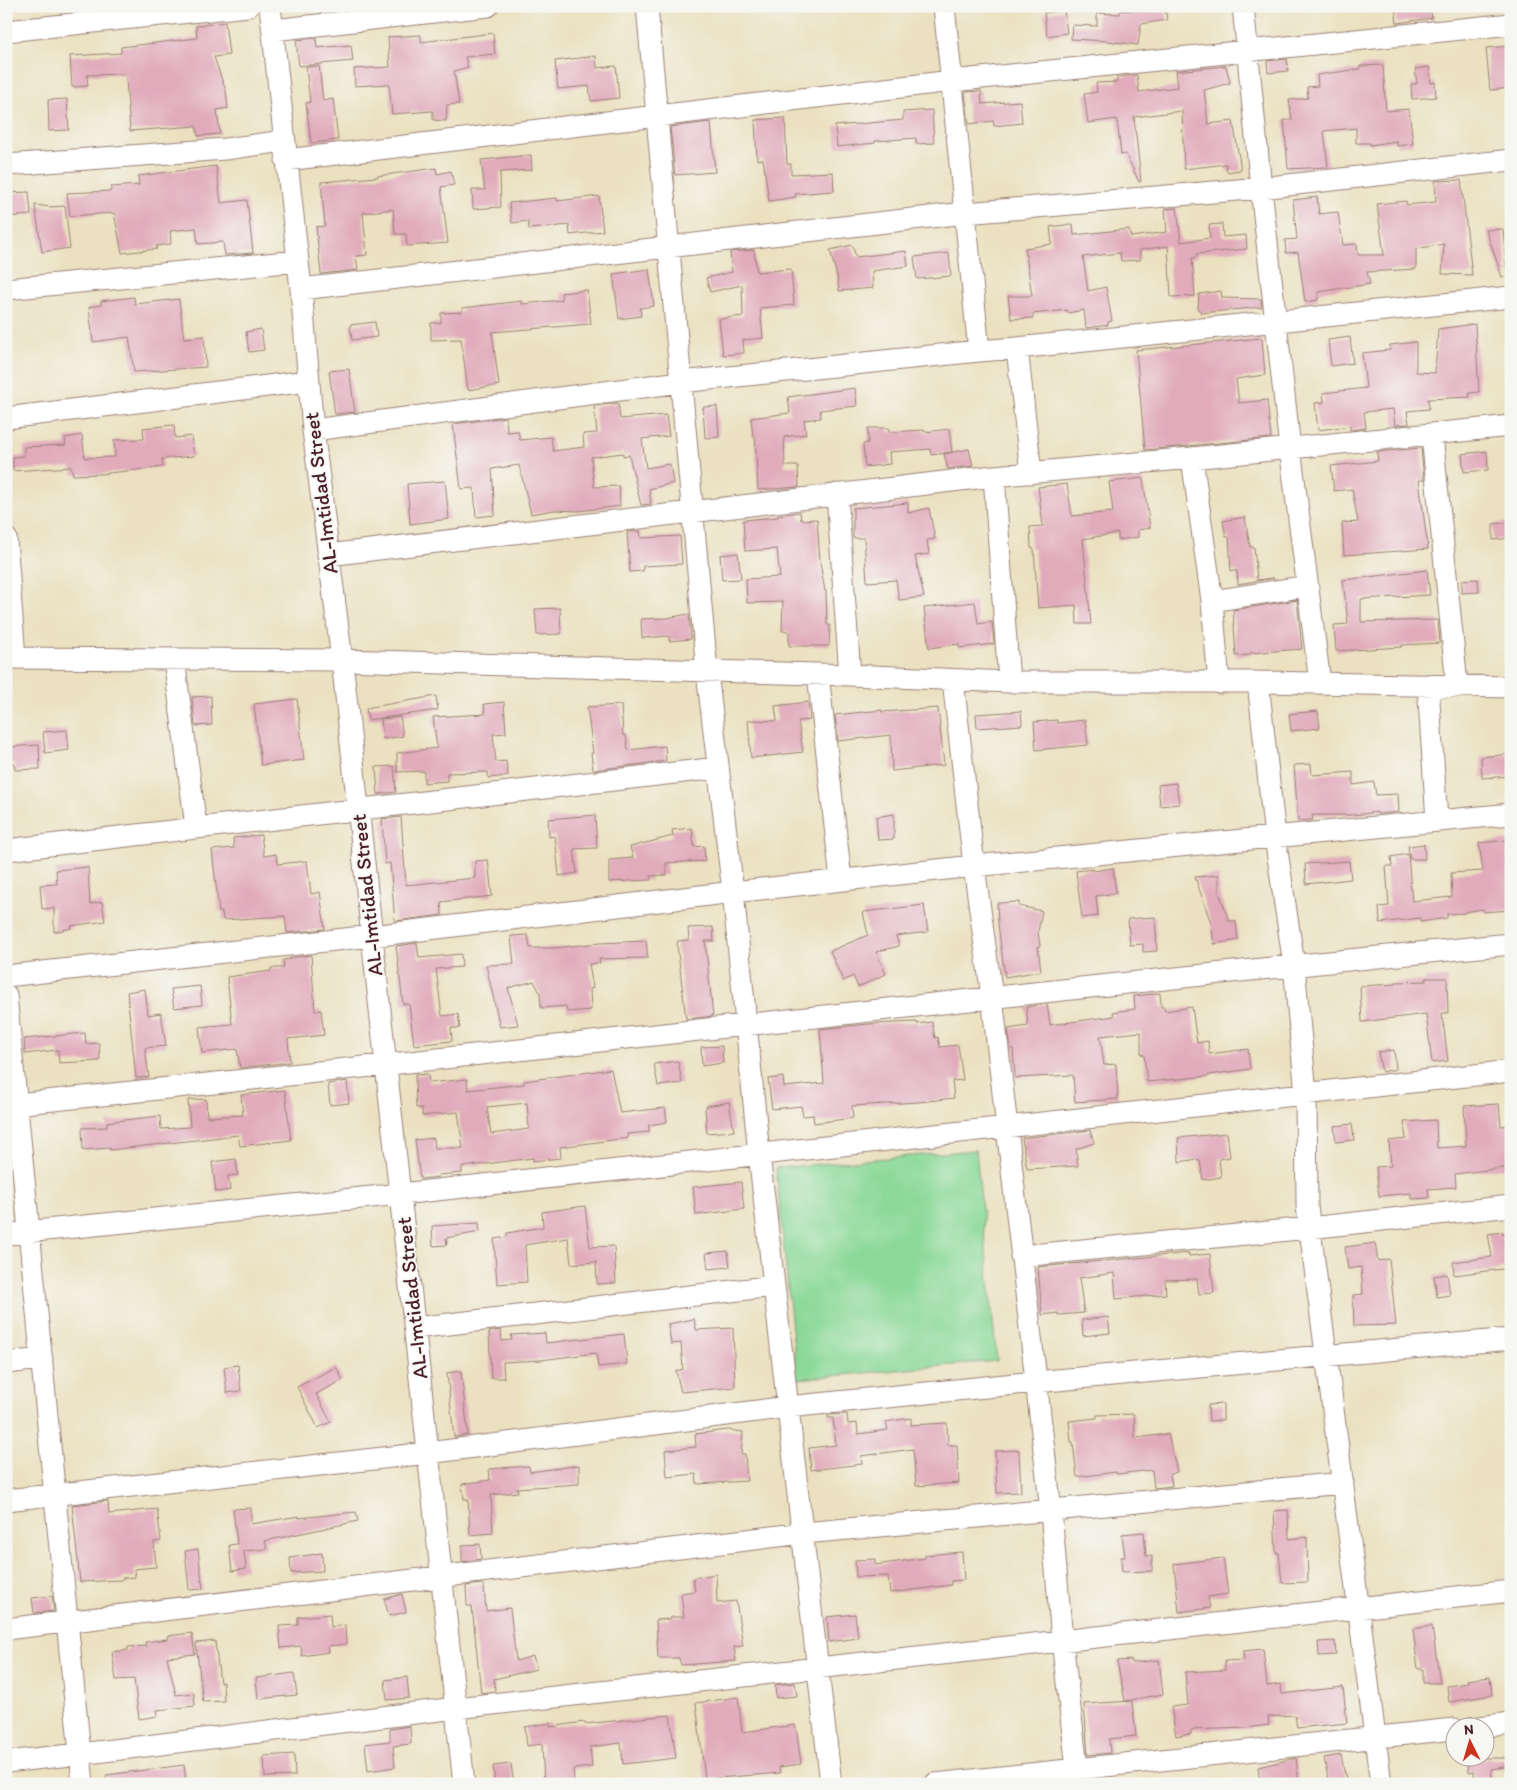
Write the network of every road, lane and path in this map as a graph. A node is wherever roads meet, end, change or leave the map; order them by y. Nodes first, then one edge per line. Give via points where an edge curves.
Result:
1 (248, 6) edge
2 (270, 6) edge
3 (488, 6) edge
4 (647, 6) edge
5 (944, 6) edge
6 (1243, 6) edge
7 (1511, 24) edge
8 (272, 30) junction
9 (6, 31) edge
10 (1248, 51) junction
11 (952, 81) junction
12 (657, 117) junction
13 (285, 150) junction
14 (1511, 160) edge
15 (6, 165) edge
16 (1261, 188) junction
17 (965, 213) junction
18 (669, 246) junction
19 (297, 261) junction
20 (301, 288) junction
21 (6, 289) edge
22 (1511, 297) edge
23 (1276, 322) junction
24 (1018, 348) junction
25 (978, 351) junction
26 (308, 381) junction
27 (681, 382) junction
28 (6, 418) edge
29 (1511, 426) edge
30 (313, 430) junction
31 (1432, 435) junction
32 (1290, 448) junction
33 (1192, 458) junction
34 (1031, 473) junction
35 (994, 476) junction
36 (837, 494) junction
37 (693, 512) junction
38 (6, 538) edge
39 (328, 555) junction
40 (1307, 586) junction
41 (1212, 601) junction
42 (11, 658) edge
43 (174, 659) junction
44 (342, 660) junction
45 (707, 672) junction
46 (818, 674) junction
47 (850, 675) junction
48 (953, 680) junction
49 (1009, 682) junction
50 (1258, 682) junction
51 (1219, 683) junction
52 (1320, 683) junction
53 (1428, 685) junction
54 (1457, 685) junction
55 (1511, 687) edge
56 (718, 768) junction
57 (358, 808) junction
58 (1511, 814) edge
59 (1437, 822) junction
60 (196, 827) junction
61 (1275, 837) junction
62 (6, 850) edge
63 (974, 866) junction
64 (841, 880) junction
65 (733, 892) junction
66 (372, 936) junction
67 (1511, 944) edge
68 (1294, 965) junction
69 (6, 976) edge
70 (6, 996) edge
71 (992, 998) junction
72 (747, 1026) junction
73 (386, 1066) junction
74 (1511, 1071) edge
75 (1306, 1094) junction
76 (12, 1105) edge
77 (1005, 1126) junction
78 (760, 1154) junction
79 (400, 1194) junction
80 (1511, 1206) edge
81 (1309, 1228) junction
82 (29, 1232) junction
83 (6, 1234) edge
84 (1021, 1256) junction
85 (774, 1286) junction
86 (415, 1328) junction
87 (1511, 1339) edge
88 (1327, 1356) junction
89 (42, 1359) junction
90 (6, 1363) edge
91 (1035, 1382) junction
92 (788, 1407) junction
93 (428, 1453) junction
94 (1344, 1482) junction
95 (54, 1496) junction
96 (6, 1500) edge
97 (1050, 1511) junction
98 (804, 1534) junction
99 (442, 1577) junction
100 (1511, 1591) edge
101 (1357, 1607) junction
102 (68, 1622) junction
103 (6, 1630) edge
104 (1062, 1640) junction
105 (819, 1669) junction
106 (456, 1708) junction
107 (1511, 1723) edge
108 (1494, 1725) edge
109 (1444, 1730) edge
110 (1376, 1738) junction
111 (80, 1754) junction
112 (6, 1762) edge
113 (1077, 1768) junction
114 (83, 1784) edge
115 (464, 1784) edge
116 (831, 1784) edge
117 (935, 1784) edge
118 (1381, 1784) edge

1 - 9 street
2 - 8 street, AL-Imtidad Street
3 - 8 street
4 - 12 street
5 - 11 street
6 - 10 street
7 - 10 street
8 - 13 street, AL-Imtidad Street
10 - 11 street
10 - 16 street
11 - 12 street
11 - 17 street
12 - 13 street
12 - 18 street
13 - 15 street via 225,149
13 - 19 street, AL-Imtidad Street
14 - 16 street
16 - 17 street
16 - 23 street
17 - 18 street
17 - 25 street
18 - 20 street
18 - 27 street
19 - 20 street, AL-Imtidad Street
19 - 21 street
20 - 26 street, AL-Imtidad Street
22 - 23 street
23 - 24 street
23 - 32 street
24 - 25 street
24 - 34 street
25 - 27 street
26 - 28 street
26 - 30 street, AL-Imtidad Street
27 - 30 street
27 - 37 street
29 - 31 street
30 - 39 street, AL-Imtidad Street
31 - 32 street
31 - 54 street
32 - 33 street
32 - 40 street
33 - 34 street
33 - 41 street
34 - 35 street
35 - 36 street
35 - 49 street
36 - 37 street
36 - 47 street
37 - 39 street
37 - 45 street
38 - 42 street
39 - 44 street, AL-Imtidad Street
40 - 41 street
40 - 52 street
41 - 51 street
42 - 43 street
43 - 44 street
43 - 60 street
44 - 45 street
44 - 57 street, AL-Imtidad Street
45 - 46 street
45 - 56 street
46 - 47 street
46 - 64 street
47 - 48 street
48 - 49 street
48 - 63 street
49 - 51 street
50 - 51 street
50 - 52 street
50 - 61 street
52 - 53 street
53 - 54 street
53 - 59 street
54 - 55 street
56 - 57 street
56 - 65 street
57 - 60 street
57 - 66 street, AL-Imtidad Street
58 - 59 street
59 - 61 street
60 - 62 street
61 - 63 street
61 - 68 street
63 - 64 street
63 - 71 street
64 - 65 street
65 - 66 street
65 - 72 street
66 - 69 street
66 - 73 street, AL-Imtidad Street
67 - 68 street
68 - 71 street
68 - 75 street
70 - 76 street
71 - 72 street
71 - 77 street
72 - 73 street
72 - 78 street
73 - 76 street
73 - 79 street, AL-Imtidad Street
74 - 75 street
75 - 77 street
75 - 81 street
76 - 82 street
77 - 78 street
77 - 84 street
78 - 79 street
78 - 85 street
79 - 82 street
79 - 86 street, AL-Imtidad Street
80 - 81 street
81 - 84 street
81 - 88 street
82 - 83 street
82 - 89 street
84 - 91 street
85 - 86 street
85 - 92 street
86 - 93 street, AL-Imtidad Street
87 - 88 street
88 - 91 street
88 - 94 street
89 - 90 street
89 - 95 street
91 - 92 street
91 - 97 street
92 - 93 street
92 - 98 street
93 - 95 street
93 - 99 street, AL-Imtidad Street
94 - 97 street
94 - 101 street
95 - 96 street
95 - 102 street
97 - 98 street
97 - 104 street
98 - 99 street
98 - 105 street
99 - 102 street
99 - 106 street, AL-Imtidad Street
100 - 101 street
101 - 104 street
101 - 110 street
102 - 103 street
102 - 111 street
104 - 105 street
104 - 113 street
105 - 106 street
105 - 116 street
106 - 111 street
106 - 115 street, AL-Imtidad Street
107 - 108 street
109 - 110 street
110 - 113 street
110 - 118 street
111 - 112 street
111 - 114 street
113 - 117 street

